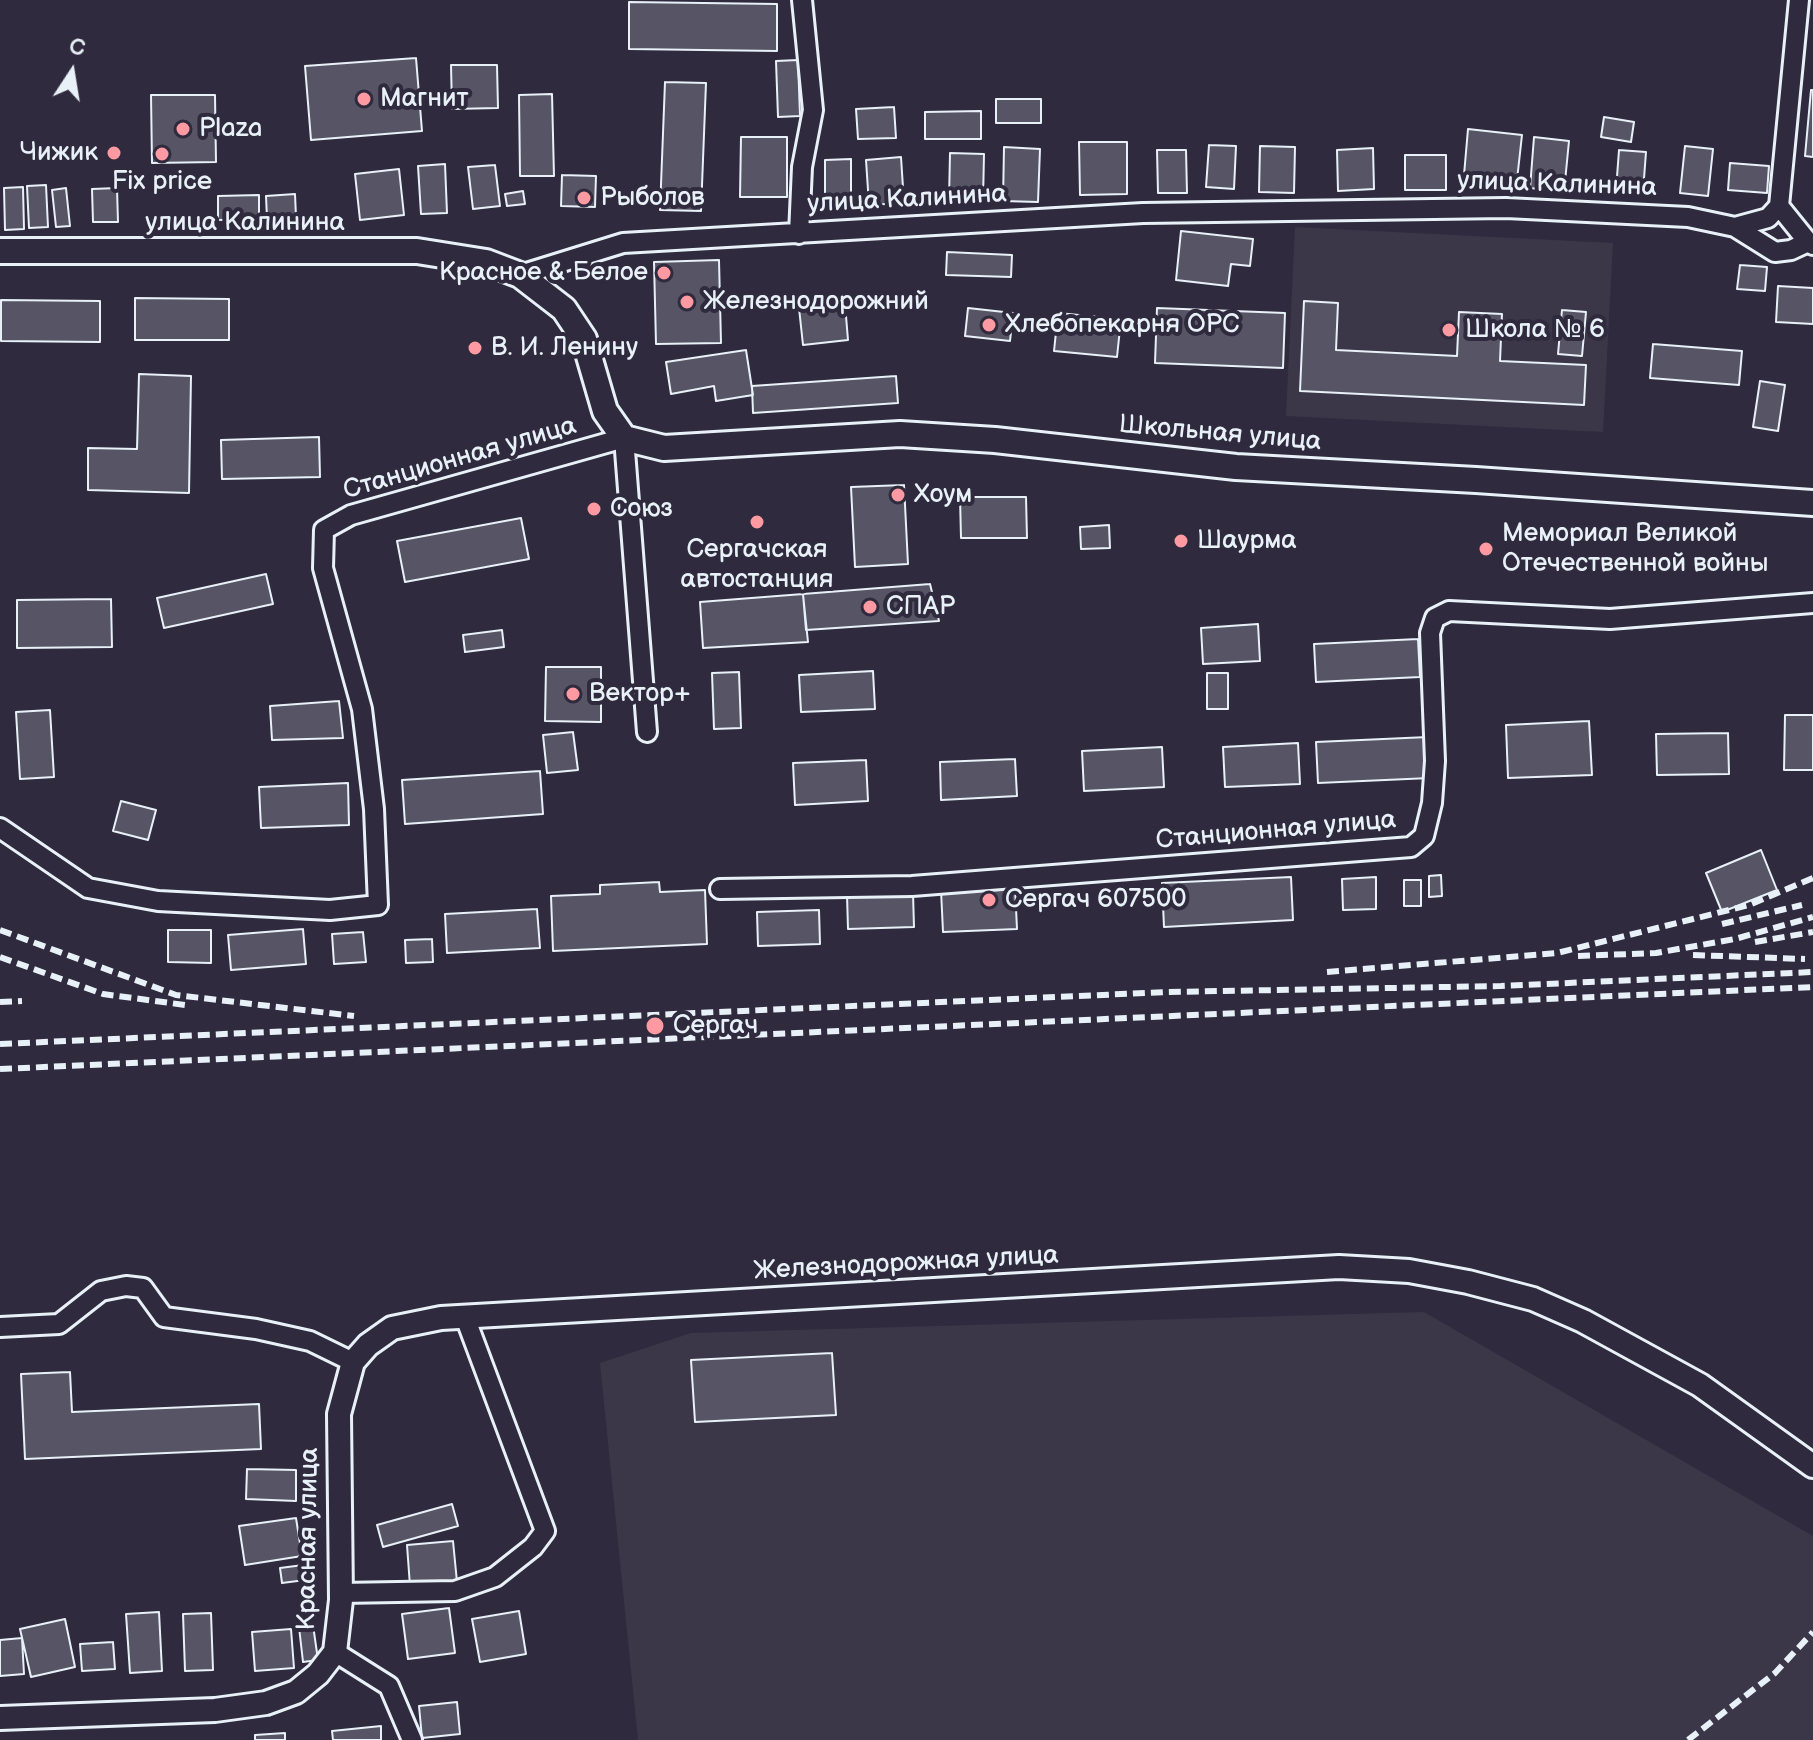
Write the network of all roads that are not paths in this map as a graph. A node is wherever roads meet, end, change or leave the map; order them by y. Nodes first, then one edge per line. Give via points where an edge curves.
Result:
1 (802, 0) edge
2 (1799, 0) edge
3 (1779, 206) junction
4 (1735, 227) junction
5 (799, 234) junction
6 (1810, 243) edge
7 (0, 251) edge
8 (520, 275) junction
9 (624, 438) junction
10 (1813, 503) edge
11 (1813, 603) edge
12 (647, 732) dead end
13 (0, 828) edge
14 (720, 889) dead end
15 (465, 1317) junction
16 (0, 1327) edge
17 (353, 1362) junction
18 (1813, 1466) edge
19 (341, 1593) junction
20 (335, 1652) junction
21 (0, 1718) edge
22 (412, 1740) edge

1 - 5 street via 813,110 802,167
2 - 3 street
3 - 4 street via 1768,218
3 - 6 street
4 - 5 street, улица Калинина via 1688,217 1506,208 1143,213
4 - 6 street, улица Калинина via 1775,252
5 - 8 street, улица Калинина via 623,243
7 - 8 main road, улица Калинина via 417,251 486,262
8 - 9 main road via 564,309 584,339 605,411
9 - 10 main road, Школьная улица via 664,448 900,434 1236,467
9 - 12 street
9 - 13 street, Станционная улица via 351,515 324,530 323,568 362,709 378,905 330,910 158,901 88,888
11 - 14 street, Станционная улица via 1610,619 1449,611 1435,618 1430,633 1432,803 1424,836 1411,847 912,886
15 - 17 street, Железнодорожная улица via 392,1328
15 - 18 street, Железнодорожная улица via 1339,1267 1409,1271 1533,1299 1583,1321 1700,1385
15 - 19 street via 545,1531 495,1577 455,1591
16 - 17 street via 59,1324 101,1291 126,1286 143,1288 164,1317 310,1341
17 - 19 street, Красная улица via 339,1414
19 - 20 street, Красная улица
20 - 21 street, Красная улица via 296,1692 266,1703 215,1710
20 - 22 street via 389,1686

